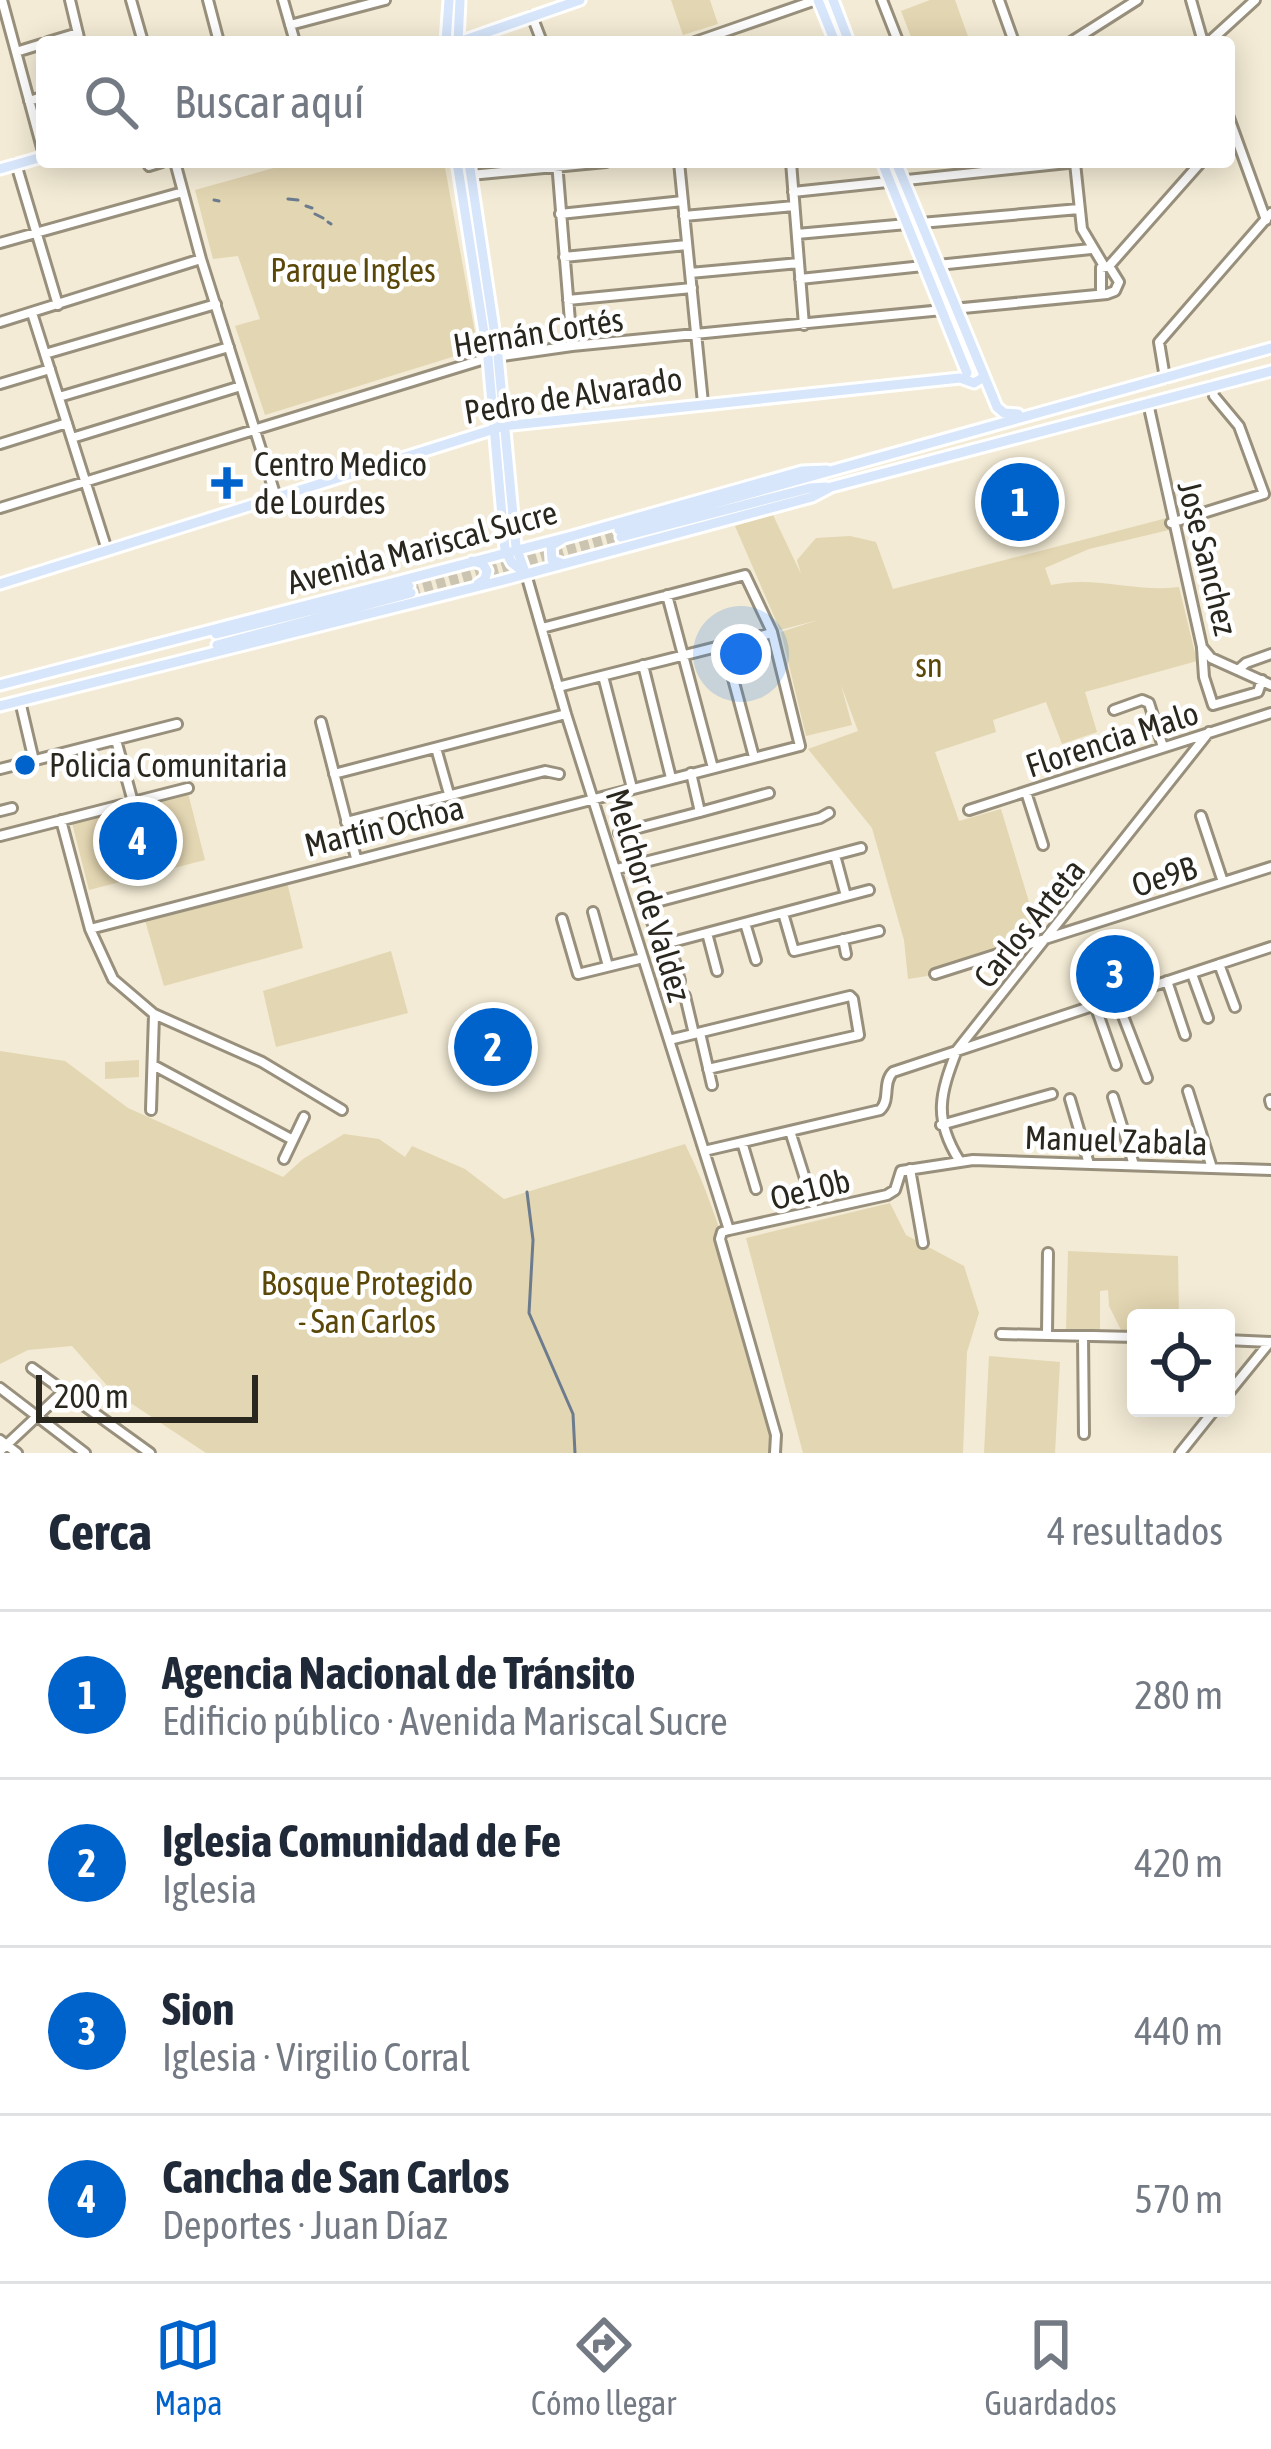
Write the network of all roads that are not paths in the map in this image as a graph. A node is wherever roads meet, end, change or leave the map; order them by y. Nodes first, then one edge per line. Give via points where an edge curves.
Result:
1 (2, 0) edge
2 (70, 0) edge
3 (131, 0) edge
4 (208, 0) edge
5 (284, 0) edge
6 (386, 0) edge
7 (449, 0) edge
8 (460, 0) edge
9 (580, 0) edge
10 (817, 0) edge
11 (833, 0) edge
12 (882, 0) edge
13 (998, 0) edge
14 (1137, 0) edge
15 (1191, 0) edge
16 (1256, 0) edge
17 (347, 5) edge
18 (532, 16) junction
19 (290, 25) junction
20 (79, 36) edge
21 (141, 36) edge
22 (217, 36) edge
23 (293, 36) edge
24 (446, 36) edge
25 (458, 36) edge
26 (475, 36) edge
27 (540, 36) edge
28 (712, 36) edge
29 (832, 36) edge
30 (847, 36) edge
31 (896, 36) edge
32 (1012, 36) edge
33 (1080, 36) edge
34 (1204, 36) edge
35 (1213, 36) edge
36 (36, 46) edge
37 (16, 52) junction
38 (36, 99) edge
39 (29, 101) junction
40 (36, 129) edge
41 (1235, 136) edge
42 (36, 156) edge
43 (16, 164) junction
44 (177, 168) edge
45 (460, 168) edge
46 (467, 168) edge
47 (526, 168) edge
48 (557, 168) edge
49 (680, 168) edge
50 (791, 168) edge
51 (884, 168) edge
52 (898, 168) edge
53 (1025, 168) edge
54 (1076, 168) edge
55 (1196, 168) edge
56 (0, 169) edge
57 (465, 176) junction
58 (903, 180) junction
59 (890, 182) junction
60 (183, 192) junction
61 (793, 192) junction
62 (683, 201) junction
63 (794, 206) junction
64 (1079, 209) junction
65 (560, 214) junction
66 (684, 216) junction
67 (1268, 217) edge
68 (920, 223) junction
69 (907, 224) junction
70 (37, 232) junction
71 (796, 234) junction
72 (0, 243) edge
73 (687, 245) junction
74 (1091, 249) junction
75 (564, 257) junction
76 (201, 259) junction
77 (799, 262) junction
78 (937, 265) junction
79 (923, 266) junction
80 (1106, 266) junction
81 (690, 273) junction
82 (800, 279) junction
83 (692, 288) junction
84 (1101, 292) junction
85 (568, 300) junction
86 (216, 304) junction
87 (58, 305) junction
88 (955, 310) junction
89 (942, 312) junction
90 (32, 313) junction
91 (0, 322) edge
92 (804, 325) junction
93 (696, 334) junction
94 (572, 346) junction
95 (229, 347) junction
96 (1271, 348) edge
97 (45, 354) junction
98 (493, 357) junction
99 (50, 369) junction
100 (1271, 371) edge
101 (983, 374) junction
102 (963, 376) junction
103 (1165, 378) junction
104 (0, 385) edge
105 (241, 386) junction
106 (1212, 386) junction
107 (58, 397) junction
108 (703, 403) junction
109 (1148, 404) junction
110 (1028, 414) junction
111 (67, 423) junction
112 (499, 428) junction
113 (254, 429) junction
114 (72, 438) junction
115 (0, 444) edge
116 (826, 470) junction
117 (86, 482) junction
118 (831, 487) junction
119 (276, 497) junction
120 (0, 508) edge
121 (1172, 523) junction
122 (572, 536) junction
123 (511, 549) junction
124 (107, 550) junction
125 (471, 561) junction
126 (565, 562) junction
127 (526, 574) junction
128 (0, 584) edge
129 (468, 588) junction
130 (667, 595) junction
131 (542, 628) junction
132 (772, 632) junction
133 (170, 640) junction
134 (724, 645) junction
135 (1202, 647) junction
136 (1271, 654) edge
137 (683, 655) junction
138 (179, 660) junction
139 (643, 665) junction
140 (1238, 670) junction
141 (602, 676) junction
142 (1267, 682) edge
143 (0, 685) edge
144 (558, 687) junction
145 (20, 701) junction
146 (0, 706) edge
147 (1114, 710) dead end
148 (1271, 713) edge
149 (566, 714) junction
150 (321, 722) dead end
151 (177, 724) dead end
152 (1209, 733) junction
153 (116, 740) junction
154 (436, 748) junction
155 (1163, 748) junction
156 (754, 757) junction
157 (34, 761) junction
158 (713, 768) junction
159 (0, 769) edge
160 (692, 773) junction
161 (334, 774) junction
162 (559, 774) dead end
163 (671, 778) junction
164 (188, 788) dead end
165 (632, 788) junction
166 (1026, 792) junction
167 (769, 793) dead end
168 (449, 794) junction
169 (594, 798) junction
170 (133, 802) junction
171 (12, 808) dead end
172 (0, 811) edge
173 (969, 811) dead end
174 (700, 812) junction
175 (829, 813) dead end
176 (1201, 816) dead end
177 (61, 820) junction
178 (346, 822) junction
179 (619, 833) dead end
180 (0, 836) edge
181 (1043, 844) dead end
182 (861, 848) dead end
183 (835, 855) junction
184 (356, 858) junction
185 (1271, 867) edge
186 (617, 869) junction
187 (1222, 882) junction
188 (869, 890) dead end
189 (846, 896) junction
190 (593, 911) dead end
191 (783, 913) junction
192 (562, 919) dead end
193 (745, 923) junction
194 (652, 926) junction
195 (90, 929) junction
196 (635, 931) junction
197 (879, 931) dead end
198 (707, 933) junction
199 (843, 939) junction
200 (1048, 939) junction
201 (670, 944) junction
202 (1271, 947) edge
203 (846, 954) dead end
204 (643, 958) junction
205 (756, 961) dead end
206 (1219, 964) junction
207 (608, 966) junction
208 (717, 971) dead end
209 (935, 974) dead end
210 (1192, 974) junction
211 (680, 980) dead end
212 (1167, 981) junction
213 (685, 996) dead end
214 (1116, 998) junction
215 (1095, 1005) junction
216 (1235, 1007) dead end
217 (154, 1014) junction
218 (1208, 1018) dead end
219 (697, 1034) junction
220 (1185, 1035) dead end
221 (669, 1040) junction
222 (958, 1050) junction
223 (153, 1065) junction
224 (1116, 1065) dead end
225 (708, 1070) junction
226 (1147, 1078) dead end
227 (712, 1085) dead end
228 (1187, 1091) dead end
229 (1052, 1094) dead end
230 (1112, 1097) dead end
231 (1070, 1099) dead end
232 (152, 1110) dead end
233 (342, 1110) dead end
234 (304, 1117) dead end
235 (941, 1126) junction
236 (790, 1131) junction
237 (292, 1140) junction
238 (742, 1142) junction
239 (704, 1151) junction
240 (284, 1159) dead end
241 (959, 1160) junction
242 (1088, 1164) junction
243 (1134, 1165) junction
244 (1212, 1168) junction
245 (910, 1169) junction
246 (1271, 1170) edge
247 (755, 1189) dead end
248 (813, 1204) dead end
249 (729, 1231) junction
250 (922, 1244) dead end
251 (1048, 1252) dead end
252 (1000, 1334) dead end
253 (1047, 1334) junction
254 (1083, 1336) junction
255 (1127, 1337) edge
256 (1235, 1340) edge
257 (1271, 1342) edge
258 (32, 1368) dead end
259 (1235, 1385) edge
260 (0, 1388) edge
261 (64, 1390) junction
262 (34, 1416) junction
263 (1209, 1417) edge
264 (1084, 1433) dead end
265 (2, 1445) edge
266 (148, 1452) edge
267 (17, 1453) edge
268 (85, 1453) edge
269 (775, 1453) edge
270 (1180, 1453) edge

1 - 37 street
2 - 20 street
3 - 21 street
4 - 22 street
5 - 19 street
6 - 17 street
7 - 24 main road
8 - 25 main road
9 - 18 main road
10 - 28 street
10 - 29 main road
11 - 30 main road
12 - 31 street
13 - 32 street
14 - 33 street
15 - 34 street
16 - 35 street
17 - 19 street
18 - 26 main road
18 - 27 street
19 - 23 street
36 - 37 street
37 - 39 street
38 - 39 street
39 - 40 street
41 - 67 street
42 - 43 main road
43 - 56 main road
43 - 70 street
44 - 60 street
45 - 57 main road
46 - 57 main road
47 - 57 street
48 - 65 street
49 - 62 street
50 - 61 street
51 - 59 main road
52 - 58 main road
53 - 58 street
54 - 64 street
55 - 80 street
57 - 98 main road
58 - 59 street
58 - 68 main road
59 - 61 street
59 - 69 main road
60 - 70 street
60 - 76 street
61 - 63 street
62 - 65 street
62 - 66 street
63 - 66 street
63 - 71 street
64 - 68 street
64 - 74 street
65 - 75 street
66 - 73 street
67 - 103 street via 1158,345
68 - 78 main road
69 - 71 street
69 - 79 main road
70 - 72 street
70 - 87 street
71 - 77 street
73 - 75 street
73 - 81 street
74 - 78 street
74 - 80 street
75 - 85 street
76 - 86 street
76 - 87 street
77 - 81 street
77 - 82 street
78 - 88 main road
79 - 82 street
79 - 89 main road
80 - 84 street
80 - 84 street via 1118,288
81 - 83 street
82 - 92 street
83 - 85 street
83 - 93 street
84 - 88 street, Hernán Cortés
85 - 94 street
86 - 95 street
86 - 97 street
87 - 90 street
88 - 89 street, Hernán Cortés
88 - 101 main road
89 - 92 street, Hernán Cortés
89 - 102 main road
90 - 91 street
90 - 97 street
92 - 93 street, Hernán Cortés
93 - 94 street, Hernán Cortés
93 - 108 street
94 - 98 street, Hernán Cortés
95 - 105 street
95 - 107 street
96 - 103 main road, Avenida Mariscal Sucre
97 - 99 street
98 - 112 main road
98 - 113 street, Hernán Cortés
99 - 104 street
99 - 107 street
100 - 106 main road, Avenida Mariscal Sucre
101 - 102 main road, Pedro de Alvarado via 974,382
101 - 110 main road via 1000,411
102 - 108 main road, Pedro de Alvarado
103 - 110 main road, Avenida Mariscal Sucre
105 - 113 street
105 - 114 street
106 - 109 main road, Avenida Mariscal Sucre
106 - 121 street via 1239,426 1264,494
107 - 111 street
108 - 112 main road, Pedro de Alvarado
109 - 118 main road, Avenida Mariscal Sucre
109 - 121 street, Jose Sanchez
110 - 116 main road, Avenida Mariscal Sucre
111 - 114 street
111 - 115 street
112 - 119 main road, Pedro de Alvarado
112 - 123 main road
113 - 117 street, Hernán Cortés
113 - 119 street
114 - 117 street
116 - 118 main road, Avenida Mariscal Sucre via 620,533
116 - 122 main road, Avenida Mariscal Sucre
117 - 120 street, Hernán Cortés
117 - 124 street
118 - 126 main road, Avenida Mariscal Sucre
119 - 124 main road, Pedro de Alvarado
121 - 135 street, Jose Sanchez
122 - 123 main road, Avenida Mariscal Sucre
122 - 126 main road via 549,549 552,560
123 - 125 main road, Avenida Mariscal Sucre
123 - 127 main road
124 - 128 main road, Pedro de Alvarado
125 - 129 main road via 488,575
125 - 133 main road, Avenida Mariscal Sucre
126 - 127 main road, Avenida Mariscal Sucre
127 - 129 main road, Avenida Mariscal Sucre
127 - 131 street, Melchor de Valdez
129 - 138 main road, Avenida Mariscal Sucre
130 - 131 street
130 - 132 street via 745,575
130 - 137 street
131 - 144 street, Melchor de Valdez
132 - 134 street
132 - 156 street, Martín Ochoa via 800,746
133 - 138 main road, Avenida Mariscal Sucre via 410,589
133 - 143 main road, Avenida Mariscal Sucre
134 - 137 street
134 - 156 street
135 - 140 street, Jose Sanchez
135 - 142 street via 1213,705
136 - 140 street
137 - 139 street
137 - 158 street
138 - 145 main road, Avenida Mariscal Sucre
139 - 141 street
139 - 163 street
140 - 142 street, Jose Sanchez
141 - 144 street
141 - 165 street
144 - 149 street, Melchor de Valdez
145 - 146 main road, Avenida Mariscal Sucre
145 - 157 street
147 - 155 street via 1149,703
148 - 152 street, Florencia Malo
149 - 154 street
149 - 169 street, Melchor de Valdez
150 - 161 street
151 - 153 street
152 - 155 street, Florencia Malo
152 - 200 street, Carlos Arteta
153 - 157 street
153 - 170 street
154 - 161 street
154 - 168 street
155 - 166 street, Florencia Malo
156 - 158 street, Martín Ochoa
157 - 159 street
158 - 160 street, Martín Ochoa
160 - 163 street, Martín Ochoa
160 - 174 street
161 - 178 street
162 - 168 street
163 - 165 street, Martín Ochoa
164 - 170 street
165 - 169 street, Martín Ochoa
166 - 173 street, Florencia Malo
166 - 181 street
167 - 174 street
168 - 178 street
169 - 184 street, Martín Ochoa
169 - 186 street, Melchor de Valdez
170 - 177 street
171 - 172 street
174 - 179 street
175 - 186 street
176 - 187 street
177 - 180 street
177 - 195 street
178 - 184 street
182 - 183 street
183 - 189 street
183 - 194 street via 649,904
184 - 195 street, Martín Ochoa
185 - 187 street, Oe9B
186 - 196 street, Melchor de Valdez
187 - 200 street, Oe9B
188 - 189 street
189 - 191 street
190 - 207 street
191 - 193 street
191 - 199 street via 794,951
192 - 207 street via 578,974
193 - 198 street
193 - 205 street
194 - 196 street
194 - 201 street via 658,945
195 - 217 street via 113,979
196 - 204 street, Melchor de Valdez
197 - 199 street
198 - 201 street
198 - 208 street
199 - 203 street
200 - 209 street, Oe9B
200 - 222 street, Carlos Arteta
201 - 211 street
202 - 206 street
204 - 207 street
204 - 221 street, Melchor de Valdez
206 - 210 street
206 - 216 street
210 - 212 street
210 - 218 street
212 - 214 street
212 - 220 street
213 - 219 street
214 - 215 street
214 - 226 street
215 - 222 street
215 - 224 street
217 - 223 street
217 - 233 street via 262,1062
219 - 221 street
219 - 225 street
219 - 225 street via 854,999 859,1035
221 - 239 street, Melchor de Valdez
222 - 235 street, Carlos Arteta
222 - 236 street via 892,1072 883,1108
223 - 232 street
223 - 237 street
225 - 227 street
228 - 244 street
229 - 235 street
230 - 243 street
231 - 242 street
234 - 237 street
235 - 241 street
236 - 238 street
236 - 248 street
237 - 240 street
238 - 239 street
238 - 247 street
239 - 249 street, Melchor de Valdez
241 - 242 street, Manuel Zabala
241 - 245 street, Oe10b
242 - 243 street, Manuel Zabala
243 - 244 street, Manuel Zabala
244 - 246 street, Manuel Zabala
245 - 249 street, Oe10b via 898,1173 887,1195
245 - 250 street
249 - 269 street, Melchor de Valdez via 720,1239
251 - 253 street
252 - 253 street
253 - 254 street
254 - 255 street
254 - 264 street
256 - 257 street
257 - 259 street
258 - 261 street
260 - 262 street
261 - 262 street
261 - 266 street
262 - 265 street
262 - 268 street
263 - 270 street
265 - 267 street

